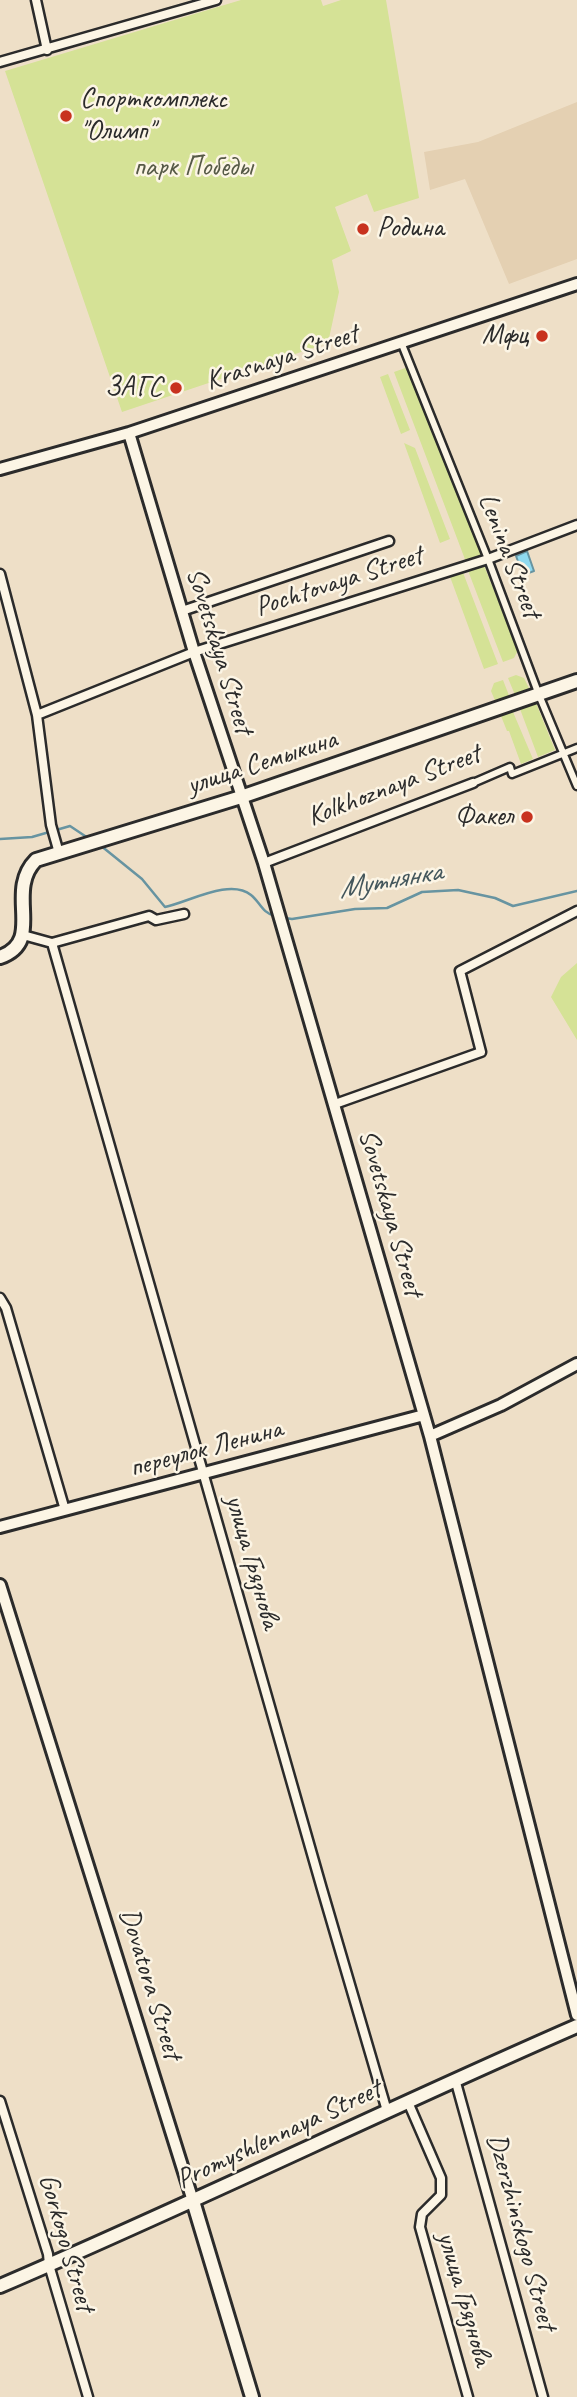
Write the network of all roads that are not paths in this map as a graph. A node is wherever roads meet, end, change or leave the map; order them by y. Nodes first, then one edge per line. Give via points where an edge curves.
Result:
1 (36, 0) edge
2 (216, 0) edge
3 (47, 50) junction
4 (0, 62) edge
5 (577, 284) edge
6 (401, 342) junction
7 (129, 433) junction
8 (0, 469) edge
9 (577, 525) edge
10 (389, 541) dead end
11 (488, 559) junction
12 (0, 574) edge
13 (182, 611) junction
14 (194, 652) junction
15 (577, 681) edge
16 (539, 695) junction
17 (37, 715) junction
18 (577, 747) edge
19 (563, 753) junction
20 (473, 783) joint
21 (577, 786) edge
22 (241, 797) junction
23 (59, 853) junction
24 (264, 863) junction
25 (577, 911) edge
26 (184, 914) dead end
27 (23, 935) junction
28 (52, 943) junction
29 (0, 957) edge
30 (335, 1104) junction
31 (0, 1298) edge
32 (577, 1364) edge
33 (424, 1415) junction
34 (430, 1436) junction
35 (203, 1474) junction
36 (65, 1510) junction
37 (0, 1527) edge
38 (0, 1585) edge
39 (577, 2015) edge
40 (577, 2026) edge
41 (455, 2079) junction
42 (0, 2101) edge
43 (408, 2102) junction
44 (387, 2111) junction
45 (193, 2201) junction
46 (49, 2265) junction
47 (0, 2286) edge
48 (87, 2397) edge
49 (252, 2397) edge
50 (468, 2397) edge
51 (543, 2397) edge

1 - 3 street
2 - 3 street
3 - 4 street
5 - 6 street, Krasnaya Street
6 - 7 street, Krasnaya Street
6 - 11 street, Lenina Street
7 - 8 street, Krasnaya Street
7 - 13 street, Sovetskaya Street
9 - 11 street, Pochtovaya Street
10 - 13 street
11 - 14 street, Pochtovaya Street
11 - 16 street, Lenina Street
12 - 17 street
13 - 14 street, Sovetskaya Street
14 - 17 street, Pochtovaya Street
14 - 22 street, Sovetskaya Street
15 - 16 main road, улица Семыкина
16 - 19 street, Lenina Street
16 - 22 main road, улица Семыкина
17 - 23 street
18 - 19 street, Kolkhoznaya Street
19 - 20 street, Kolkhoznaya Street via 512,774 510,767
19 - 21 street, Lenina Street
20 - 24 street, Kolkhoznaya Street
22 - 23 main road, улица Семыкина
22 - 24 street, Sovetskaya Street
23 - 27 main road, улица Семыкина via 36,860 23,877
24 - 30 street, Sovetskaya Street
25 - 30 street via 460,971 481,1052
26 - 28 street via 156,920 149,916
27 - 28 street
27 - 29 main road via 19,945
28 - 35 street, улица Грязнова
30 - 33 street, Sovetskaya Street
31 - 36 street
32 - 34 street
33 - 34 street, Sovetskaya Street
33 - 35 street, переулок Ленина
34 - 39 street, Sovetskaya Street
35 - 36 street, переулок Ленина
35 - 44 street, улица Грязнова
36 - 37 street, переулок Ленина
38 - 45 street, Dovatora Street
40 - 41 main road, Promyshlennaya Street
41 - 43 main road, Promyshlennaya Street
41 - 51 street, Dzerzhinskogo Street
42 - 46 street, Gorkogo Street
43 - 44 main road, Promyshlennaya Street
43 - 50 street, улица Грязнова via 441,2178 441,2194 422,2214 420,2227
44 - 45 main road, Promyshlennaya Street
45 - 46 main road, Promyshlennaya Street
45 - 49 main road, Dovatora Street
46 - 47 main road, Promyshlennaya Street
46 - 48 street, Gorkogo Street

